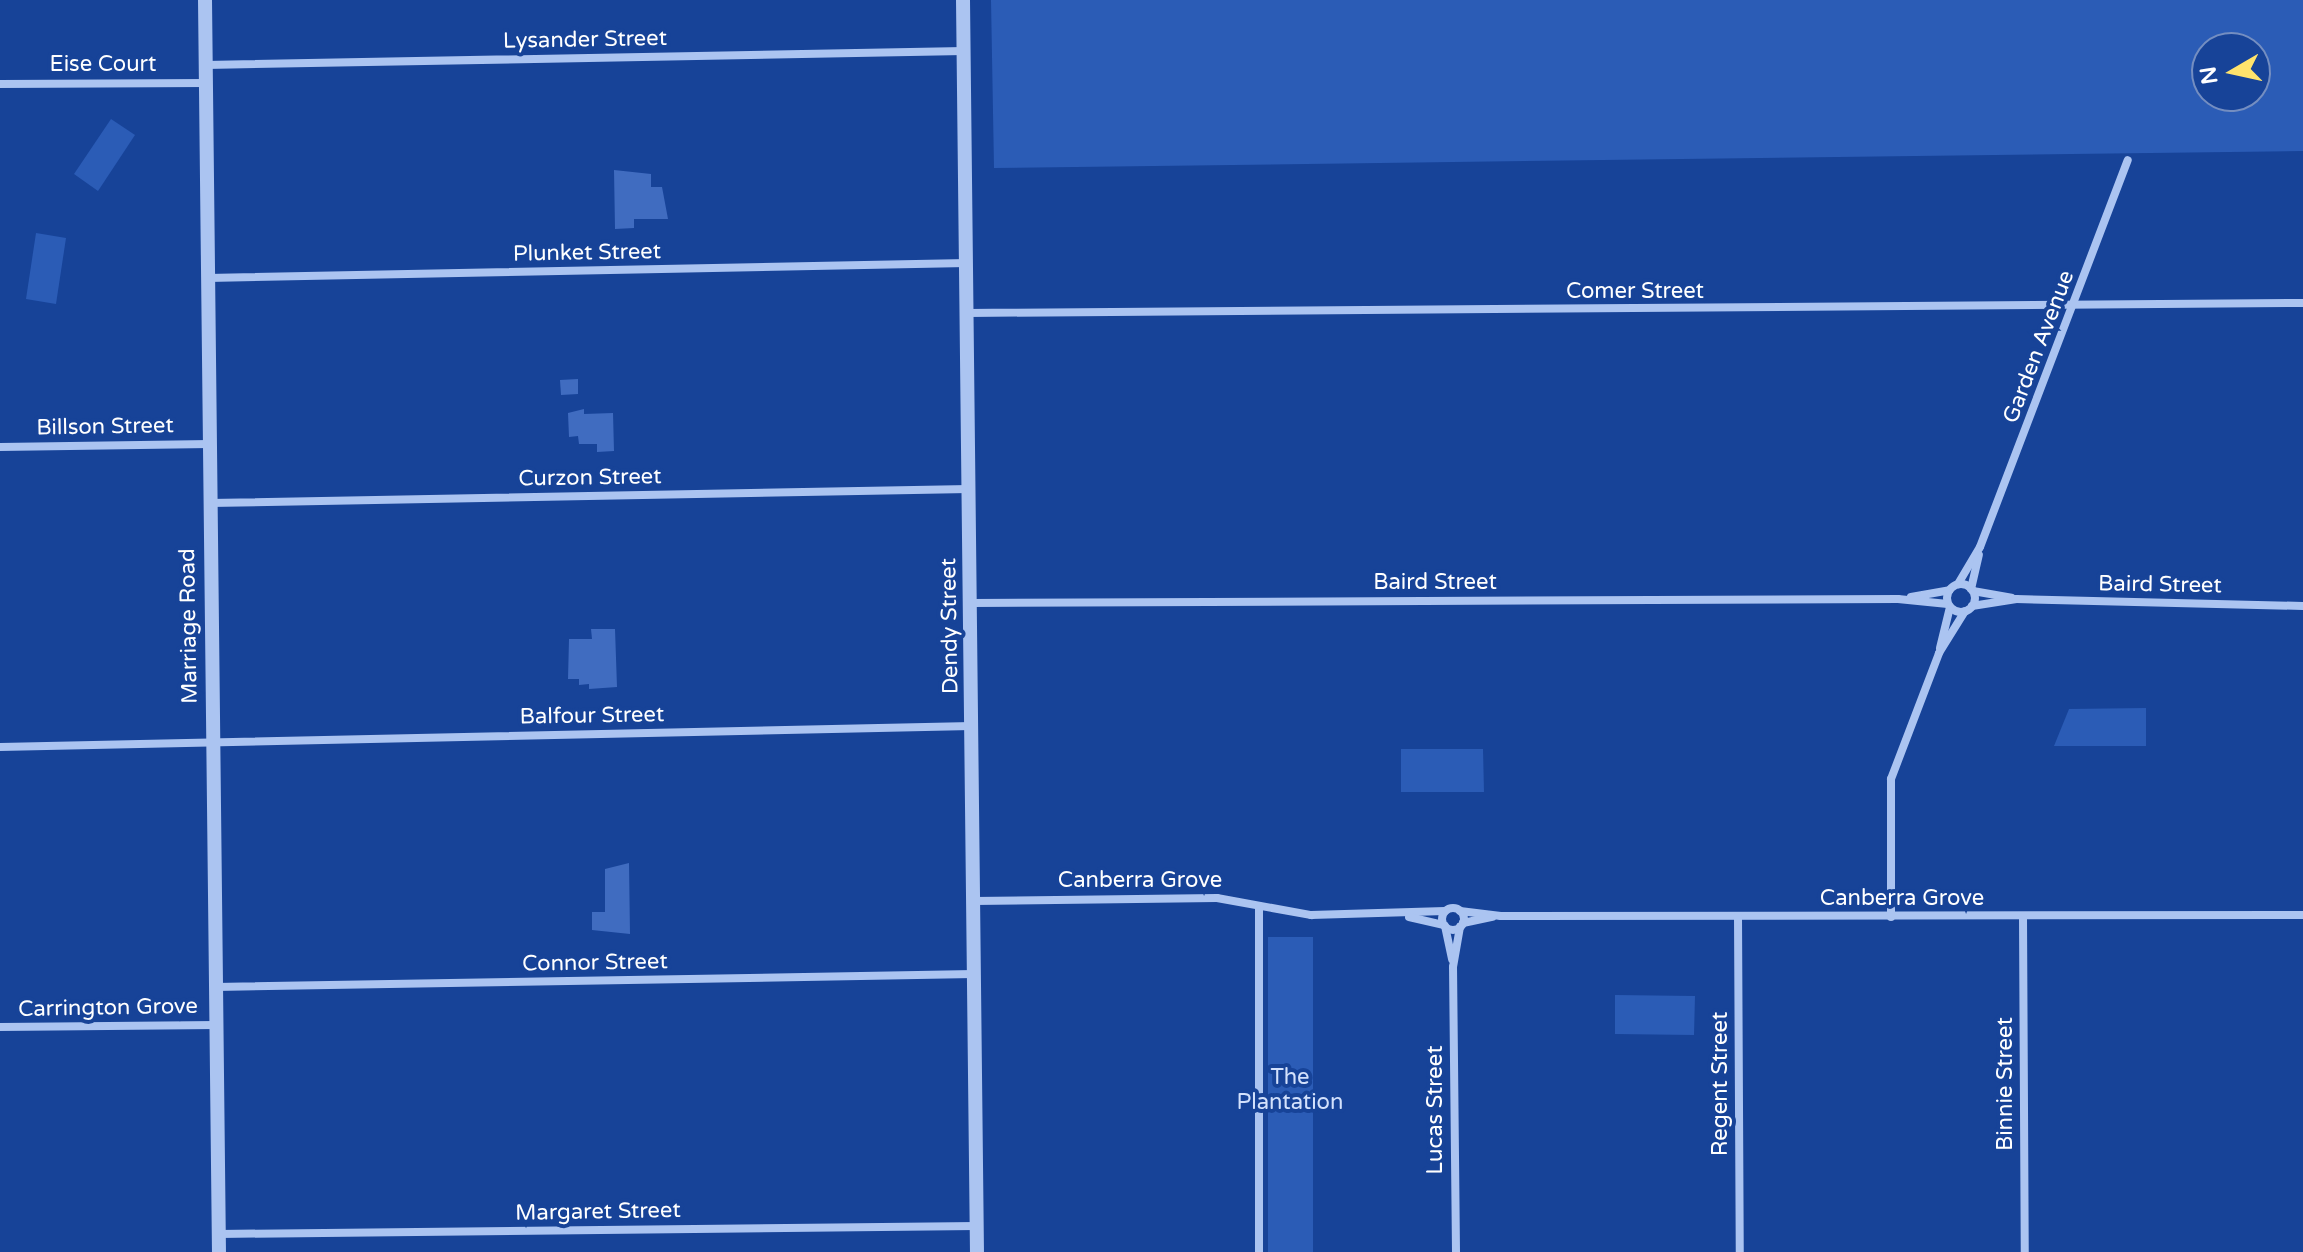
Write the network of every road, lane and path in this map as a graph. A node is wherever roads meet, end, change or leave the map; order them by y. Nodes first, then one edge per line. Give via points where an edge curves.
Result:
1 (205, 0) edge
2 (963, 0) edge
3 (964, 51) junction
4 (206, 65) junction
5 (206, 83) junction
6 (0, 84) edge
7 (2128, 160) dead end
8 (967, 263) junction
9 (208, 278) junction
10 (2303, 303) edge
11 (2074, 307) junction
12 (968, 313) junction
13 (210, 444) junction
14 (0, 447) edge
15 (970, 489) junction
16 (210, 503) junction
17 (1980, 547) junction
18 (1958, 584) junction
19 (1949, 590) junction
20 (1972, 590) junction
21 (1898, 599) junction
22 (2016, 599) junction
23 (972, 603) junction
24 (1949, 606) junction
25 (2303, 606) edge
26 (1969, 609) junction
27 (1939, 653) junction
28 (972, 726) junction
29 (213, 743) junction
30 (0, 747) edge
31 (974, 901) junction
32 (1259, 906) junction
33 (1445, 911) junction
34 (1460, 911) junction
35 (1401, 915) junction
36 (2303, 915) edge
37 (1501, 916) junction
38 (1738, 916) junction
39 (1891, 917) junction
40 (2023, 917) junction
41 (1461, 925) junction
42 (1444, 926) junction
43 (1453, 967) junction
44 (974, 974) junction
45 (216, 987) junction
46 (217, 1025) junction
47 (0, 1027) edge
48 (977, 1226) junction
49 (219, 1234) junction
50 (219, 1252) edge
51 (977, 1252) edge
52 (1259, 1252) edge
53 (1456, 1252) edge
54 (1740, 1252) edge
55 (2025, 1252) edge

1 - 4 street, Marriage Road
2 - 3 street, Dendy Street
3 - 4 street, Lysander Street
3 - 8 street, Dendy Street
4 - 5 street, Marriage Road
5 - 6 street, Eise Court
5 - 9 street, Marriage Road
7 - 11 street, Garden Avenue
8 - 9 street, Plunket Street
8 - 12 street, Dendy Street
9 - 13 street, Marriage Road
10 - 11 street, Comer Street
11 - 12 street, Comer Street
11 - 17 street, Garden Avenue
12 - 15 street, Dendy Street
13 - 14 street, Billson Street
13 - 16 street, Marriage Road
15 - 16 street, Curzon Street
15 - 23 street, Dendy Street
16 - 29 street, Marriage Road
17 - 18 street, Garden Avenue
17 - 20 street, Garden Avenue
18 - 19 street
18 - 20 street, Baird Street
19 - 21 street, Baird Street
19 - 24 street
20 - 22 street, Baird Street
20 - 26 street, Garden Avenue
21 - 23 street, Baird Street
21 - 24 street, Baird Street
22 - 25 street, Baird Street
22 - 26 street, Baird Street
23 - 28 street, Dendy Street
24 - 26 street, Baird Street
24 - 27 street
26 - 27 street
27 - 39 street via 1891,779
28 - 29 street, Balfour Street
28 - 31 street, Dendy Street
29 - 30 street, Balfour Street
29 - 45 street, Marriage Road
31 - 32 street, Canberra Grove via 1217,898
31 - 44 street, Dendy Street
32 - 35 street, Canberra Grove via 1293,914
32 - 52 street
33 - 34 street, Canberra Grove
33 - 35 street, Canberra Grove
33 - 42 street, Lucas Street
34 - 37 street, Canberra Grove
34 - 41 street
35 - 42 street, Canberra Grove
36 - 40 street, Canberra Grove
37 - 38 street, Canberra Grove
37 - 41 street, Canberra Grove
38 - 39 street, Canberra Grove
38 - 54 street, Regent Street
39 - 40 street, Canberra Grove
40 - 55 street, Binnie Street
41 - 42 street, Canberra Grove
41 - 43 street, Lucas Street
42 - 43 street, Lucas Street
43 - 53 street, Lucas Street
44 - 45 street, Connor Street
44 - 48 street, Dendy Street
45 - 46 street, Marriage Road
46 - 47 street, Carrington Grove
46 - 49 street, Marriage Road
48 - 49 street, Margaret Street
48 - 51 street, Dendy Street
49 - 50 street, Marriage Road

